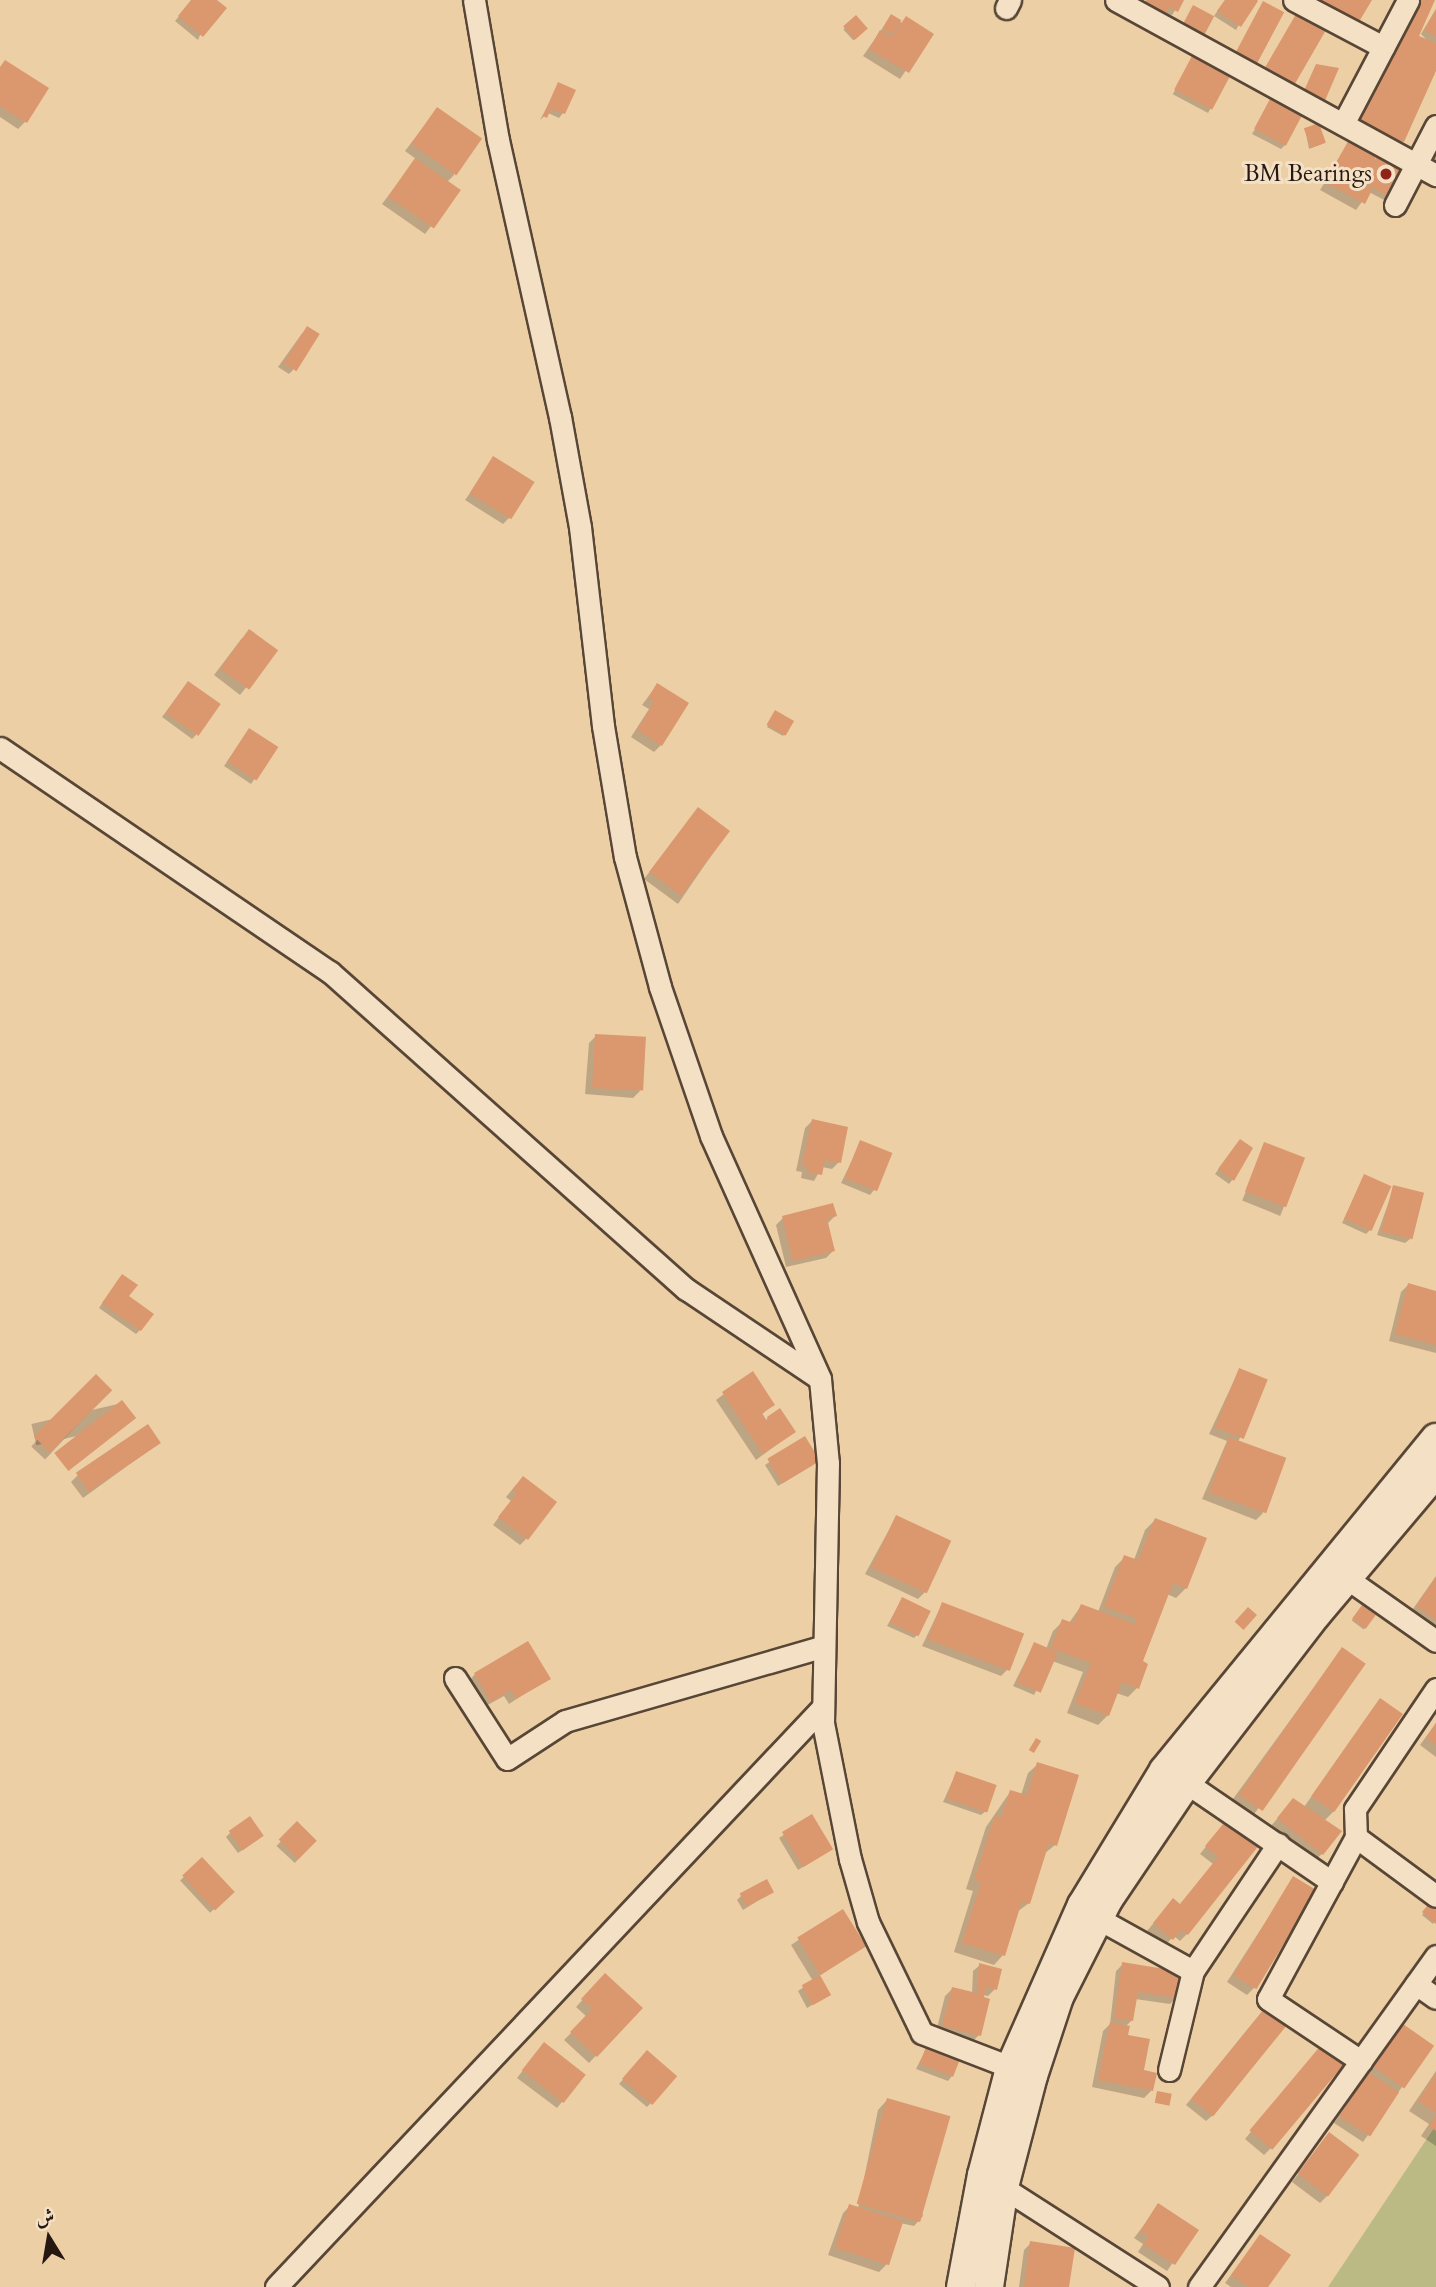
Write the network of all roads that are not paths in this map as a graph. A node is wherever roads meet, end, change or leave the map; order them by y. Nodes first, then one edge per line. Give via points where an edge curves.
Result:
1 (474, 0) edge
2 (1116, 0) edge
3 (1408, 0) edge
4 (1301, 2) edge
5 (1383, 47) junction
6 (1343, 124) junction
7 (1436, 126) edge
8 (1416, 164) junction
9 (1436, 175) edge
10 (1395, 205) dead end
11 (0, 748) edge
12 (820, 1379) junction
13 (1436, 1438) edge
14 (1436, 1473) edge
15 (1339, 1572) junction
16 (1436, 1641) edge
17 (822, 1647) junction
18 (455, 1678) dead end
19 (1436, 1689) edge
20 (823, 1707) junction
21 (1176, 1775) junction
22 (1356, 1837) junction
23 (1278, 1844) junction
24 (1332, 1882) junction
25 (1436, 1896) edge
26 (1099, 1919) junction
27 (1436, 1956) edge
28 (1193, 1971) junction
29 (1416, 1984) junction
30 (1436, 1998) edge
31 (1360, 2061) junction
32 (1170, 2070) dead end
33 (1022, 2072) junction
34 (993, 2181) junction
35 (276, 2287) edge
36 (961, 2287) edge
37 (989, 2287) edge
38 (1158, 2287) edge
39 (1199, 2287) edge

1 - 12 street via 498,140 568,458 625,857 660,987 711,1136
2 - 6 street
3 - 5 street
4 - 5 street
5 - 6 street
6 - 8 street
7 - 8 street
8 - 9 street
8 - 10 street
11 - 12 street via 330,972 686,1289
12 - 17 street via 828,1463 828,1611
13 - 15 main road
14 - 15 main road
15 - 16 street
15 - 21 main road
17 - 18 street via 565,1721 507,1759
17 - 20 street
19 - 22 street via 1355,1809
20 - 33 street via 850,1859 868,1922 922,2033
20 - 35 street
21 - 23 street
21 - 26 main road
21 - 33 main road via 1082,1905
22 - 24 street
22 - 25 street
23 - 24 street
23 - 28 street
24 - 31 street via 1268,1999
26 - 28 street
26 - 33 main road
27 - 29 street
28 - 32 street
29 - 30 street
29 - 31 street
31 - 39 street
33 - 34 main road
34 - 36 main road
34 - 37 main road
34 - 38 street

